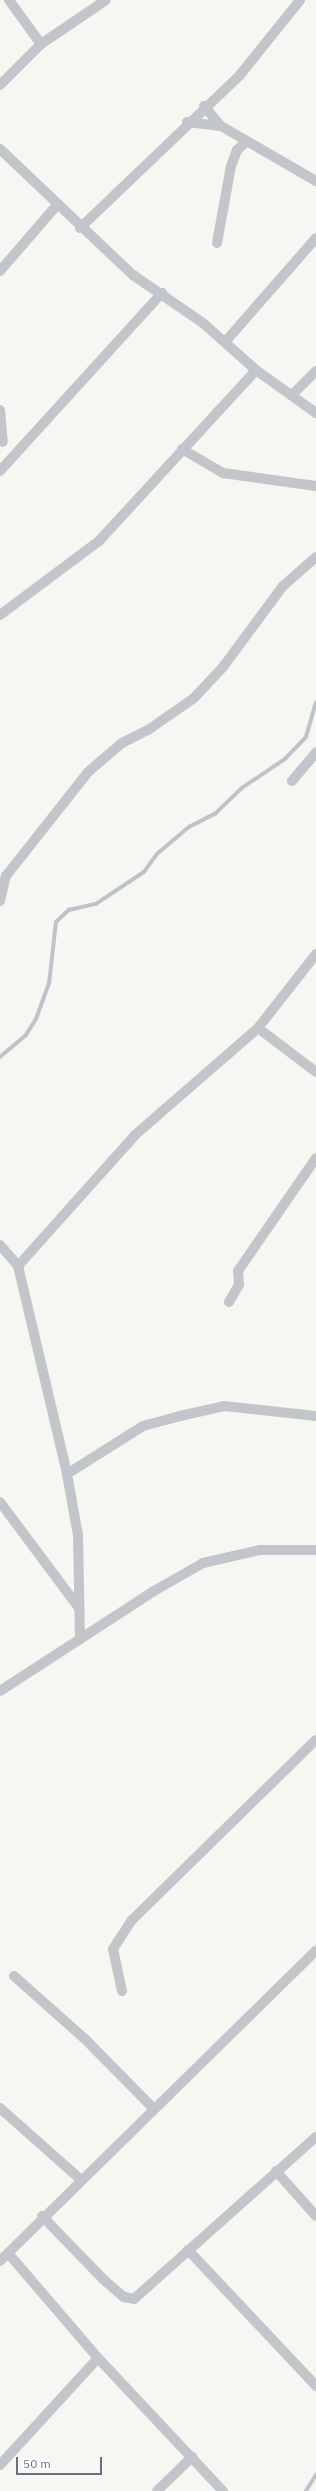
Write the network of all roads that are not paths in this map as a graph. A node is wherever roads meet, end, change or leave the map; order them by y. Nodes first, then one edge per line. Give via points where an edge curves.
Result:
1 (9, 0) edge
2 (106, 0) edge
3 (300, 0) edge
4 (41, 44) junction
5 (0, 86) edge
6 (204, 106) junction
7 (187, 122) junction
8 (221, 126) junction
9 (247, 141) junction
10 (0, 149) edge
11 (316, 181) edge
12 (57, 205) junction
13 (80, 228) junction
14 (316, 238) edge
15 (217, 243) dead end
16 (0, 271) edge
17 (162, 294) junction
18 (225, 342) junction
19 (256, 370) junction
20 (316, 371) edge
21 (292, 395) junction
22 (0, 410) edge
23 (316, 413) edge
24 (1, 441) edge
25 (182, 449) junction
26 (13, 456) junction
27 (0, 471) edge
28 (316, 486) edge
29 (316, 557) edge
30 (4, 603) edge
31 (0, 615) edge
32 (316, 752) edge
33 (292, 781) dead end
34 (0, 901) edge
35 (316, 954) edge
36 (258, 1028) junction
37 (316, 1072) edge
38 (316, 1158) edge
39 (0, 1245) edge
40 (18, 1266) junction
41 (229, 1302) dead end
42 (316, 1416) edge
43 (67, 1474) junction
44 (1, 1506) edge
45 (316, 1550) edge
46 (79, 1608) junction
47 (80, 1638) junction
48 (0, 1691) edge
49 (316, 1740) edge
50 (316, 1950) edge
51 (14, 1976) dead end
52 (122, 1991) dead end
53 (0, 2108) edge
54 (153, 2108) junction
55 (316, 2137) edge
56 (276, 2171) junction
57 (80, 2179) junction
58 (42, 2216) junction
59 (316, 2216) edge
60 (188, 2250) junction
61 (8, 2253) junction
62 (0, 2261) edge
63 (98, 2358) junction
64 (316, 2386) edge
65 (192, 2457) junction
66 (0, 2465) edge
67 (157, 2491) edge
68 (223, 2491) edge

1 - 4 street
2 - 4 street
3 - 6 street via 240,74
4 - 5 street
6 - 7 street
6 - 8 street
7 - 8 street
7 - 13 street
8 - 9 street
9 - 11 street
9 - 15 street via 237,150 231,166
10 - 12 street
12 - 13 street
12 - 16 street
13 - 17 street via 133,275
14 - 18 street
17 - 18 street
17 - 26 street
18 - 19 street
19 - 21 street
19 - 25 street
20 - 21 street
21 - 23 street
22 - 24 street
24 - 26 street
25 - 28 street via 223,473
25 - 30 street via 99,541
26 - 27 street
29 - 34 street via 283,586 224,667 194,698 160,723 122,743 88,772 6,876
30 - 31 street
32 - 33 street
35 - 36 street
36 - 37 street
36 - 40 street via 135,1135
38 - 41 street via 238,1272 239,1285
39 - 40 street
40 - 43 street
42 - 43 street via 224,1406 180,1416 143,1426
43 - 46 street via 78,1535
44 - 46 street
45 - 47 street via 260,1550 203,1564
46 - 47 street
47 - 48 street
49 - 52 street via 132,1920 113,1949
50 - 54 street
51 - 54 street via 86,2040
53 - 57 street
54 - 57 street
55 - 56 street
56 - 59 street
56 - 60 street
57 - 58 street
58 - 60 street via 124,2297 134,2299 141,2295
58 - 61 street
60 - 64 street
61 - 62 street
61 - 63 street
63 - 65 street
63 - 66 street
65 - 67 street
65 - 68 street

